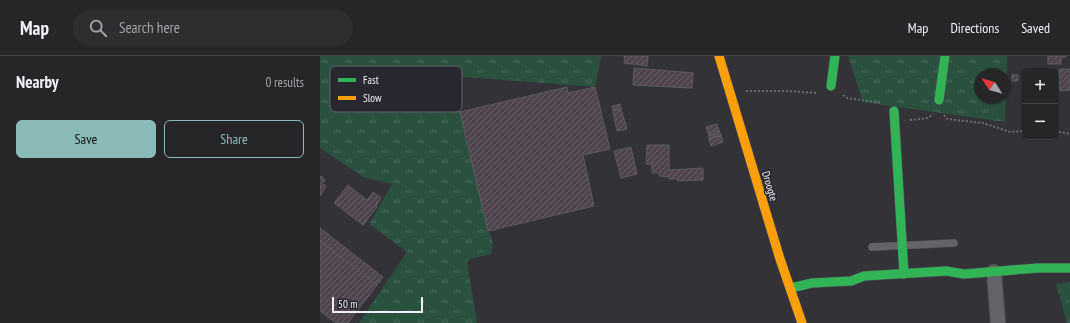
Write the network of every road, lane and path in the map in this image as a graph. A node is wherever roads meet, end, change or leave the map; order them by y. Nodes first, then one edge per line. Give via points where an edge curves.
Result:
1 (719, 56) edge
2 (835, 56) edge
3 (945, 56) edge
4 (831, 86) joint
5 (744, 91) dead end
6 (842, 94) dead end
7 (939, 105) junction
8 (894, 111) joint
9 (895, 131) junction
10 (1022, 131) edge
11 (1058, 132) edge
12 (1070, 134) edge
13 (954, 243) dead end
14 (902, 246) junction
15 (872, 247) dead end
16 (1070, 268) edge
17 (994, 272) junction
18 (904, 274) junction
19 (790, 288) junction
20 (802, 323) edge
21 (998, 323) edge

1 - 19 street, Droogte
2 - 4 street
3 - 7 street
4 - 5 path via 826,91 814,94
6 - 8 path via 847,98 886,104
7 - 9 path via 928,118 910,120
7 - 10 path via 947,119 983,123 1010,132
8 - 9 street
9 - 14 street
11 - 12 path
13 - 14 lane
14 - 15 lane
14 - 18 street
16 - 17 street
17 - 18 street via 964,274 946,271
17 - 21 street
18 - 19 street via 864,276 851,281 812,283
19 - 20 street, Droogte

